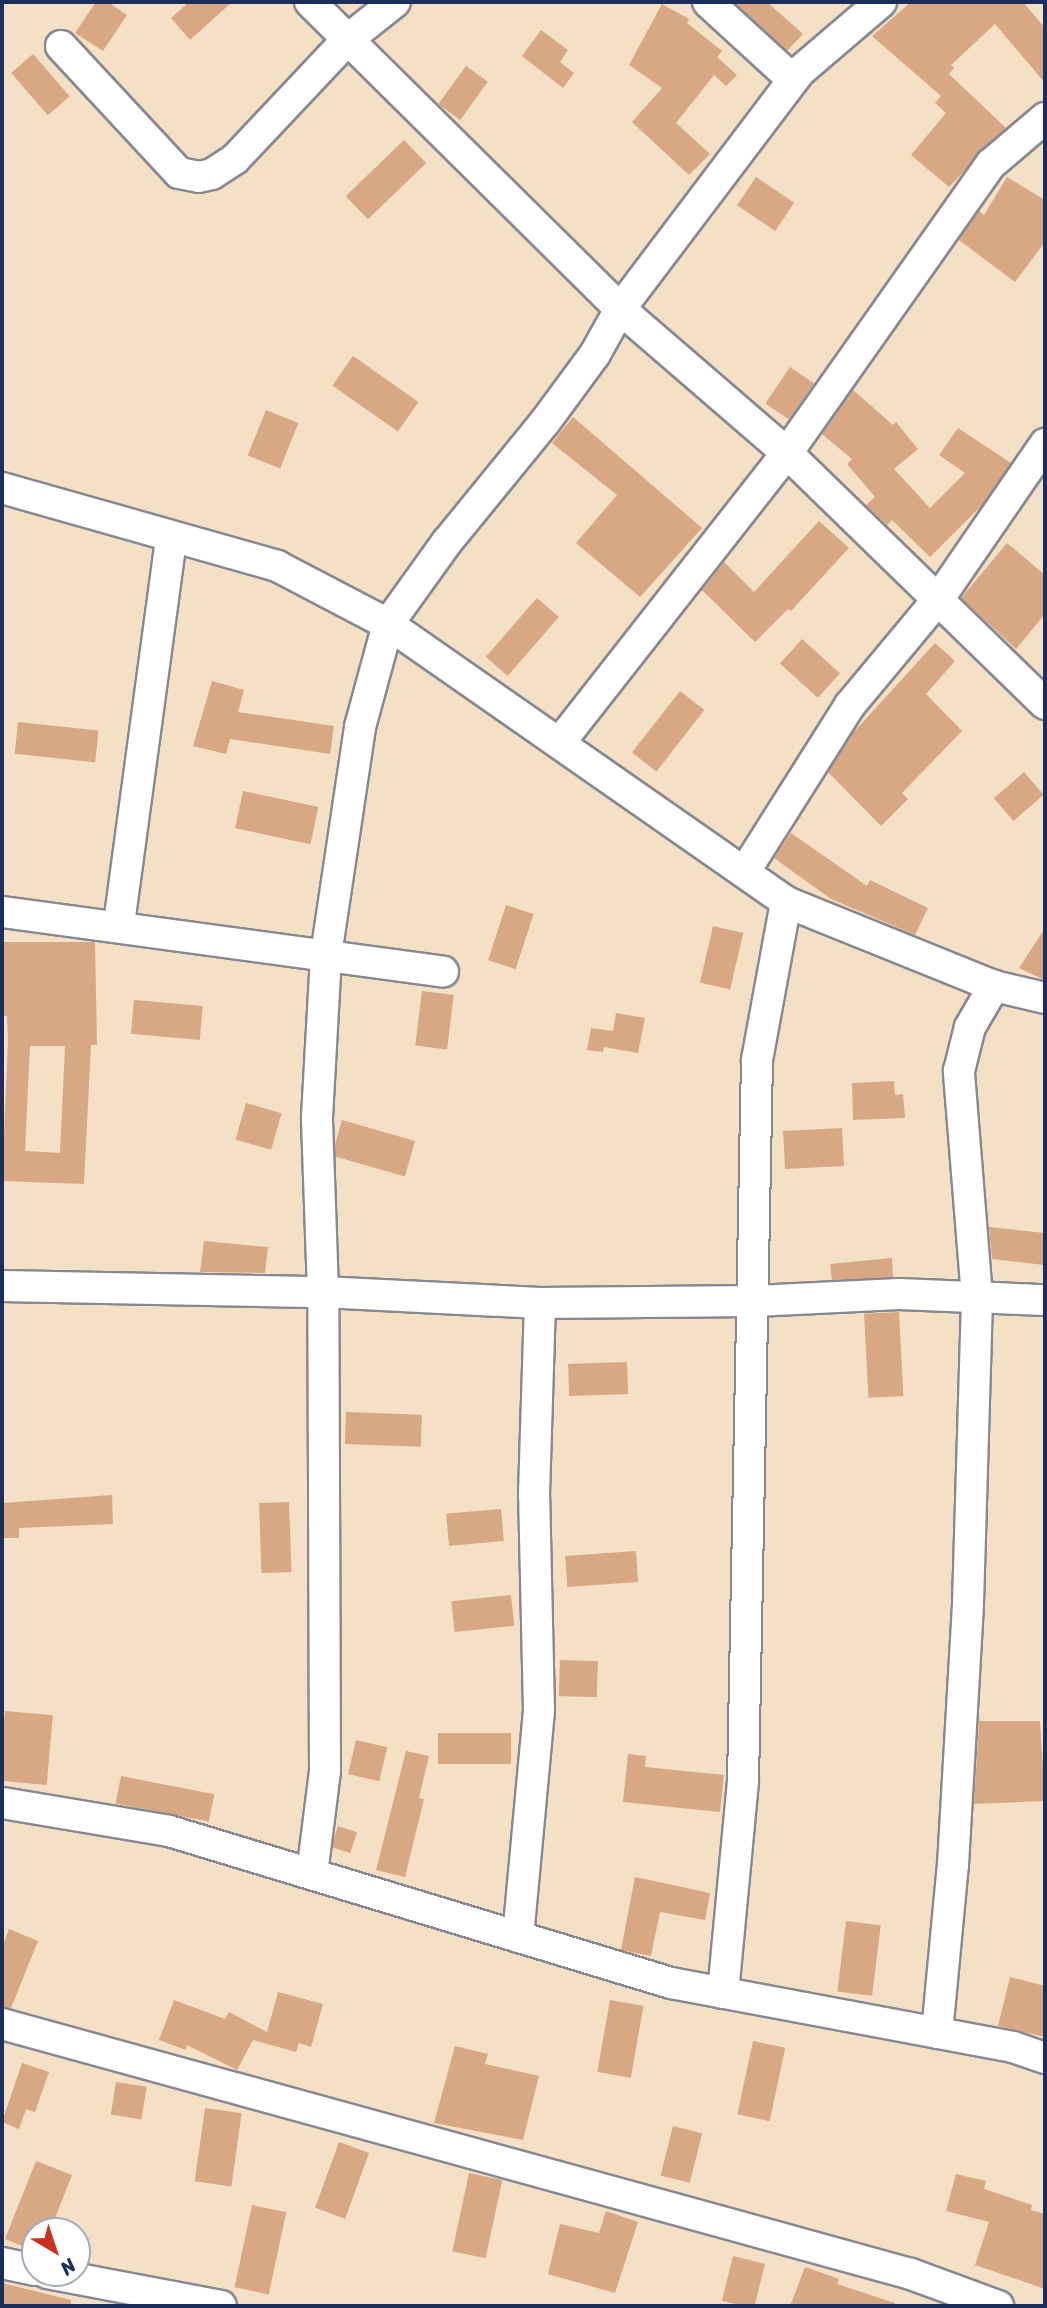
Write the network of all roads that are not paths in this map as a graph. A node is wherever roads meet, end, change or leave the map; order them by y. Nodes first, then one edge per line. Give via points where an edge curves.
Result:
1 (310, 2) edge
2 (395, 2) edge
3 (708, 2) edge
4 (881, 2) edge
5 (347, 40) junction
6 (61, 46) dead end
7 (793, 80) junction
8 (1045, 118) edge
9 (620, 309) junction
10 (1045, 444) edge
11 (788, 453) junction
12 (2, 488) edge
13 (171, 537) junction
14 (940, 597) junction
15 (388, 624) junction
16 (1044, 699) edge
17 (561, 741) junction
18 (745, 871) junction
19 (786, 902) junction
20 (2, 912) edge
21 (119, 924) junction
22 (326, 955) junction
23 (443, 972) dead end
24 (994, 986) junction
25 (1045, 998) edge
26 (2, 1286) edge
27 (323, 1292) junction
28 (977, 1297) junction
29 (1045, 1300) edge
30 (755, 1301) junction
31 (540, 1303) junction
32 (2, 1803) edge
33 (312, 1874) junction
34 (518, 1937) junction
35 (723, 1993) junction
36 (2, 2024) edge
37 (937, 2033) junction
38 (1045, 2057) edge
39 (2, 2263) edge
40 (21, 2267) edge
41 (91, 2281) edge
42 (221, 2306) edge
43 (998, 2306) edge

1 - 5 street
2 - 5 street
3 - 7 street
4 - 7 street
5 - 6 street via 235,159 199,177 179,173
5 - 9 street
7 - 9 street
8 - 11 street via 991,164
9 - 11 street
9 - 15 street via 595,354
10 - 14 street
11 - 14 street
11 - 17 street
12 - 13 street
13 - 15 street via 277,566
13 - 21 street
14 - 16 street
14 - 18 street via 850,705
15 - 17 street
15 - 22 street via 360,727
17 - 18 street
18 - 19 street
19 - 24 street
19 - 30 street via 757,1060
20 - 21 street
21 - 22 street
22 - 23 street
22 - 27 street via 317,1117
24 - 25 street
24 - 28 street via 970,1027 958,1071
26 - 27 street
27 - 31 street
27 - 33 street via 325,1771
28 - 29 street
28 - 30 street via 899,1294
28 - 37 street via 968,1603 953,1865
30 - 31 street
30 - 35 street via 743,1782
31 - 34 street via 534,1494 539,1711
32 - 33 street via 169,1831
33 - 34 street
34 - 35 street via 671,1983
35 - 37 street
36 - 43 street via 911,2274
37 - 38 street
39 - 40 street
41 - 42 street

